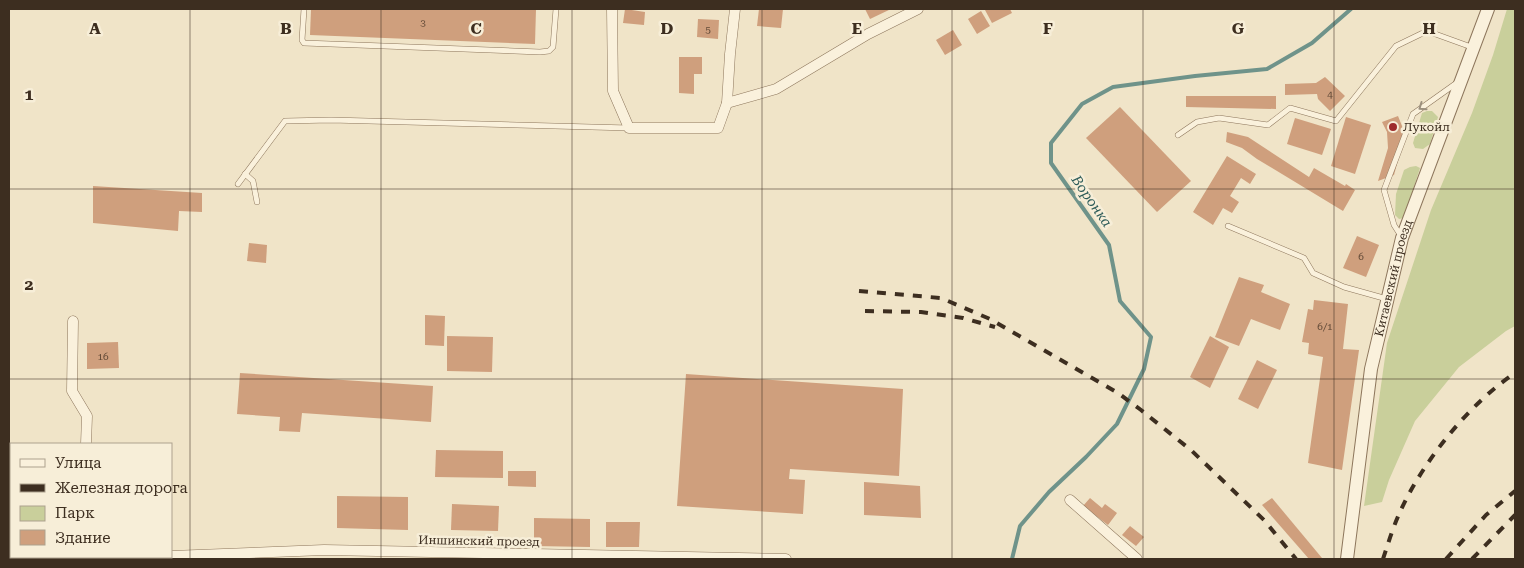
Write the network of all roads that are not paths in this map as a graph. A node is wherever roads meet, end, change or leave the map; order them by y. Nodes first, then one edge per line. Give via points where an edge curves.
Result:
1 (304, 9) edge
2 (556, 9) edge
3 (612, 9) edge
4 (735, 9) edge
5 (918, 9) edge
6 (1488, 9) edge
7 (1474, 48) junction
8 (1462, 79) junction
9 (727, 103) junction
10 (629, 128) junction
11 (1178, 136) dead end
12 (246, 174) junction
13 (238, 184) dead end
14 (257, 202) dead end
15 (1228, 226) dead end
16 (1402, 238) junction
17 (1388, 299) junction
18 (73, 321) dead end
19 (86, 443) edge
20 (1070, 500) dead end
21 (172, 556) edge
22 (122, 558) edge
23 (90, 559) edge
24 (786, 559) edge
25 (1138, 559) edge
26 (1346, 559) edge

1 - 2 lane via 304,42 540,52 554,48
3 - 10 street via 613,91
4 - 9 street
5 - 9 street via 868,34 776,89
6 - 7 street, Китаевский проезд
7 - 8 street, Китаевский проезд
7 - 11 lane via 1427,31 1396,46 1336,121 1290,108 1268,125 1219,118 1197,122
8 - 16 street, Китаевский проезд
8 -> 16 lane via 1413,114 1384,190 1394,225
9 - 10 street via 718,128
10 - 12 lane via 331,120 285,122
12 - 13 lane
12 - 14 lane via 253,181
15 - 17 lane via 1304,258 1313,273 1344,288
16 - 17 street, Китаевский проезд
17 - 26 street, Китаевский проезд via 1371,369
18 - 19 street via 72,391 87,416
20 - 25 street
21 - 24 street, Иншинский проезд via 324,550
22 - 23 street

